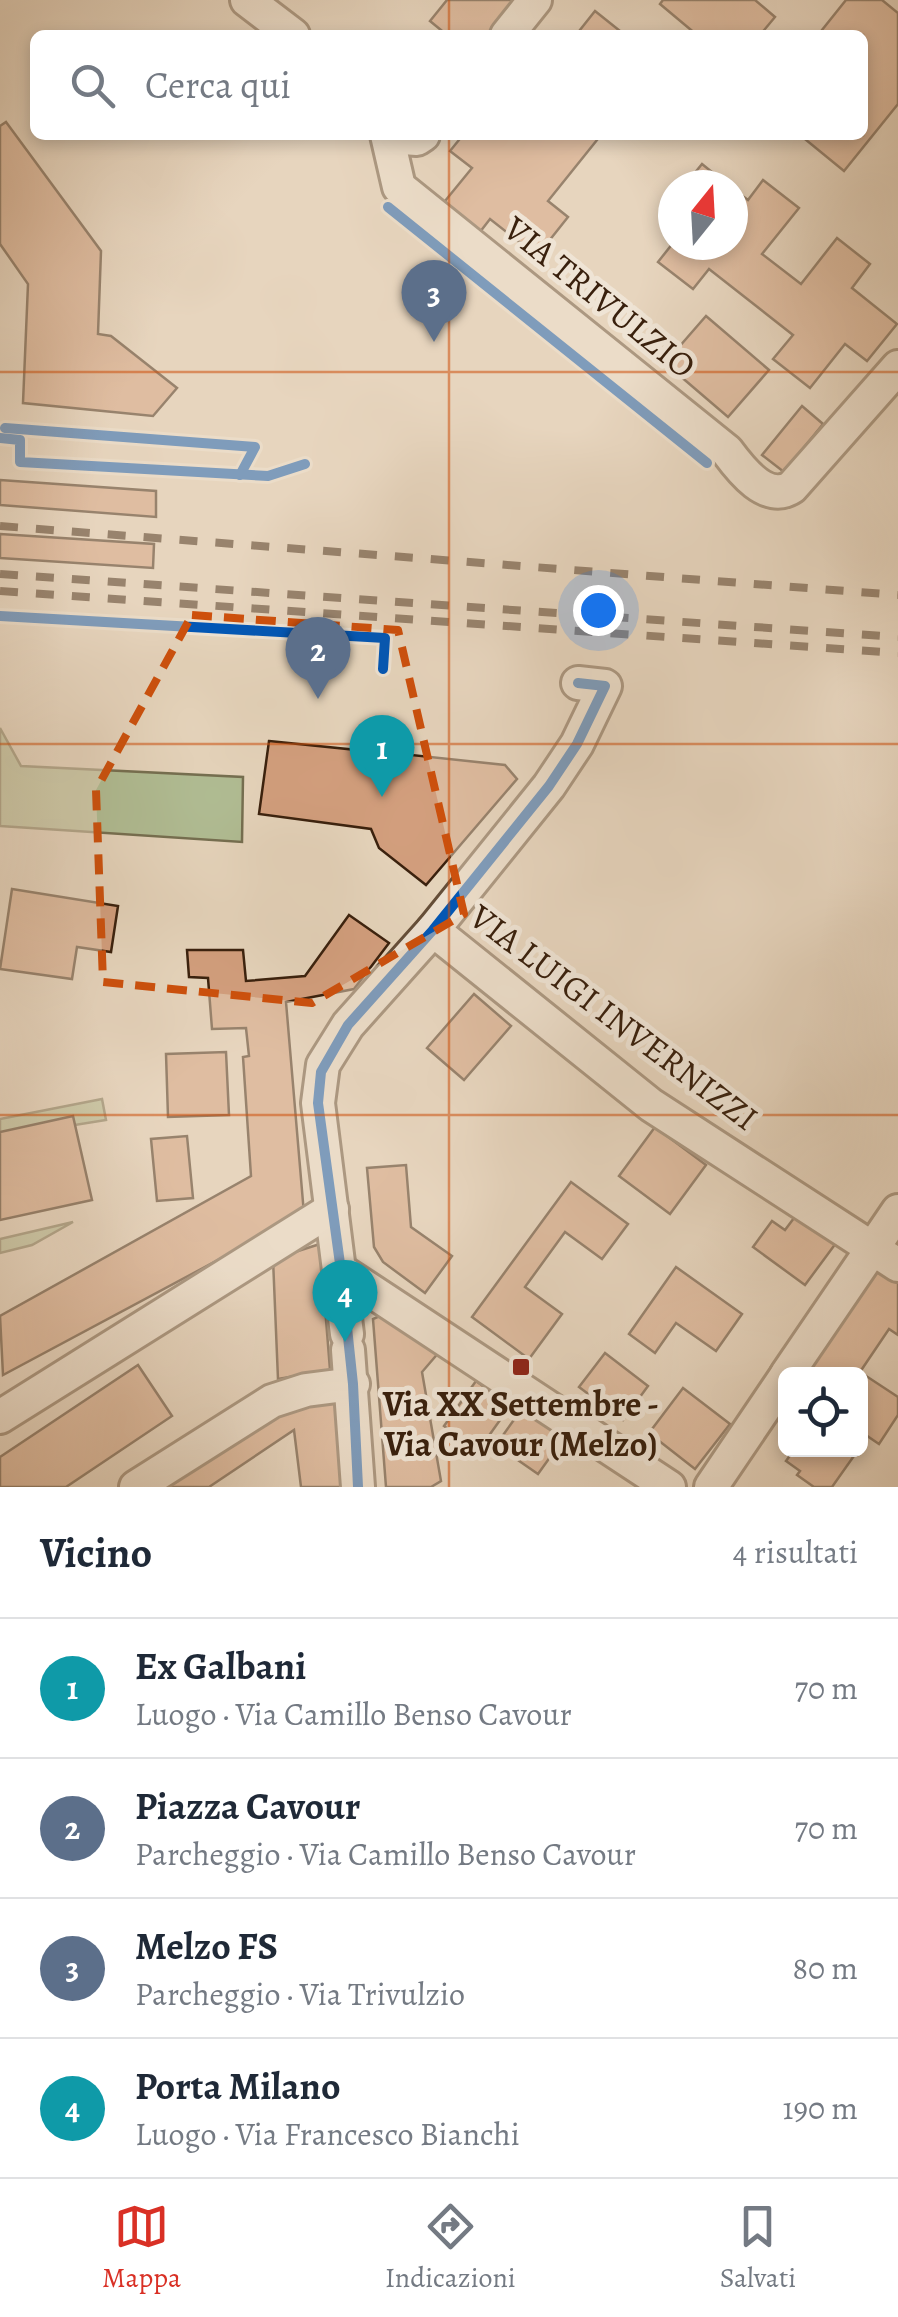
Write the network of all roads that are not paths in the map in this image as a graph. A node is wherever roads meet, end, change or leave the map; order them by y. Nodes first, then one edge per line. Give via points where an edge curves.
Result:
1 (247, 0) edge
2 (534, 0) edge
3 (286, 30) edge
4 (511, 30) edge
5 (389, 140) edge
6 (898, 366) edge
7 (578, 683) dead end
8 (433, 930) junction
9 (332, 1209) junction
10 (898, 1210) edge
11 (885, 1257) edge
12 (341, 1271) junction
13 (793, 1367) edge
14 (352, 1384) junction
15 (778, 1387) edge
16 (0, 1417) edge
17 (136, 1487) edge
18 (358, 1487) edge
19 (670, 1487) edge
20 (711, 1487) edge

1 - 3 street
2 - 4 street
5 - 6 street, VIA TRIVULZIO via 399,187 768,491 781,494 792,487
7 - 8 street via 605,686 577,744
8 - 9 street via 348,1025 323,1065 318,1103
8 - 11 street, VIA LUIGI INVERNIZZI via 651,1105
9 - 12 street
9 - 16 street
10 - 11 street
11 - 13 street
12 - 14 street
12 - 19 street
14 - 17 street via 272,1401
14 - 18 street
15 - 20 street

